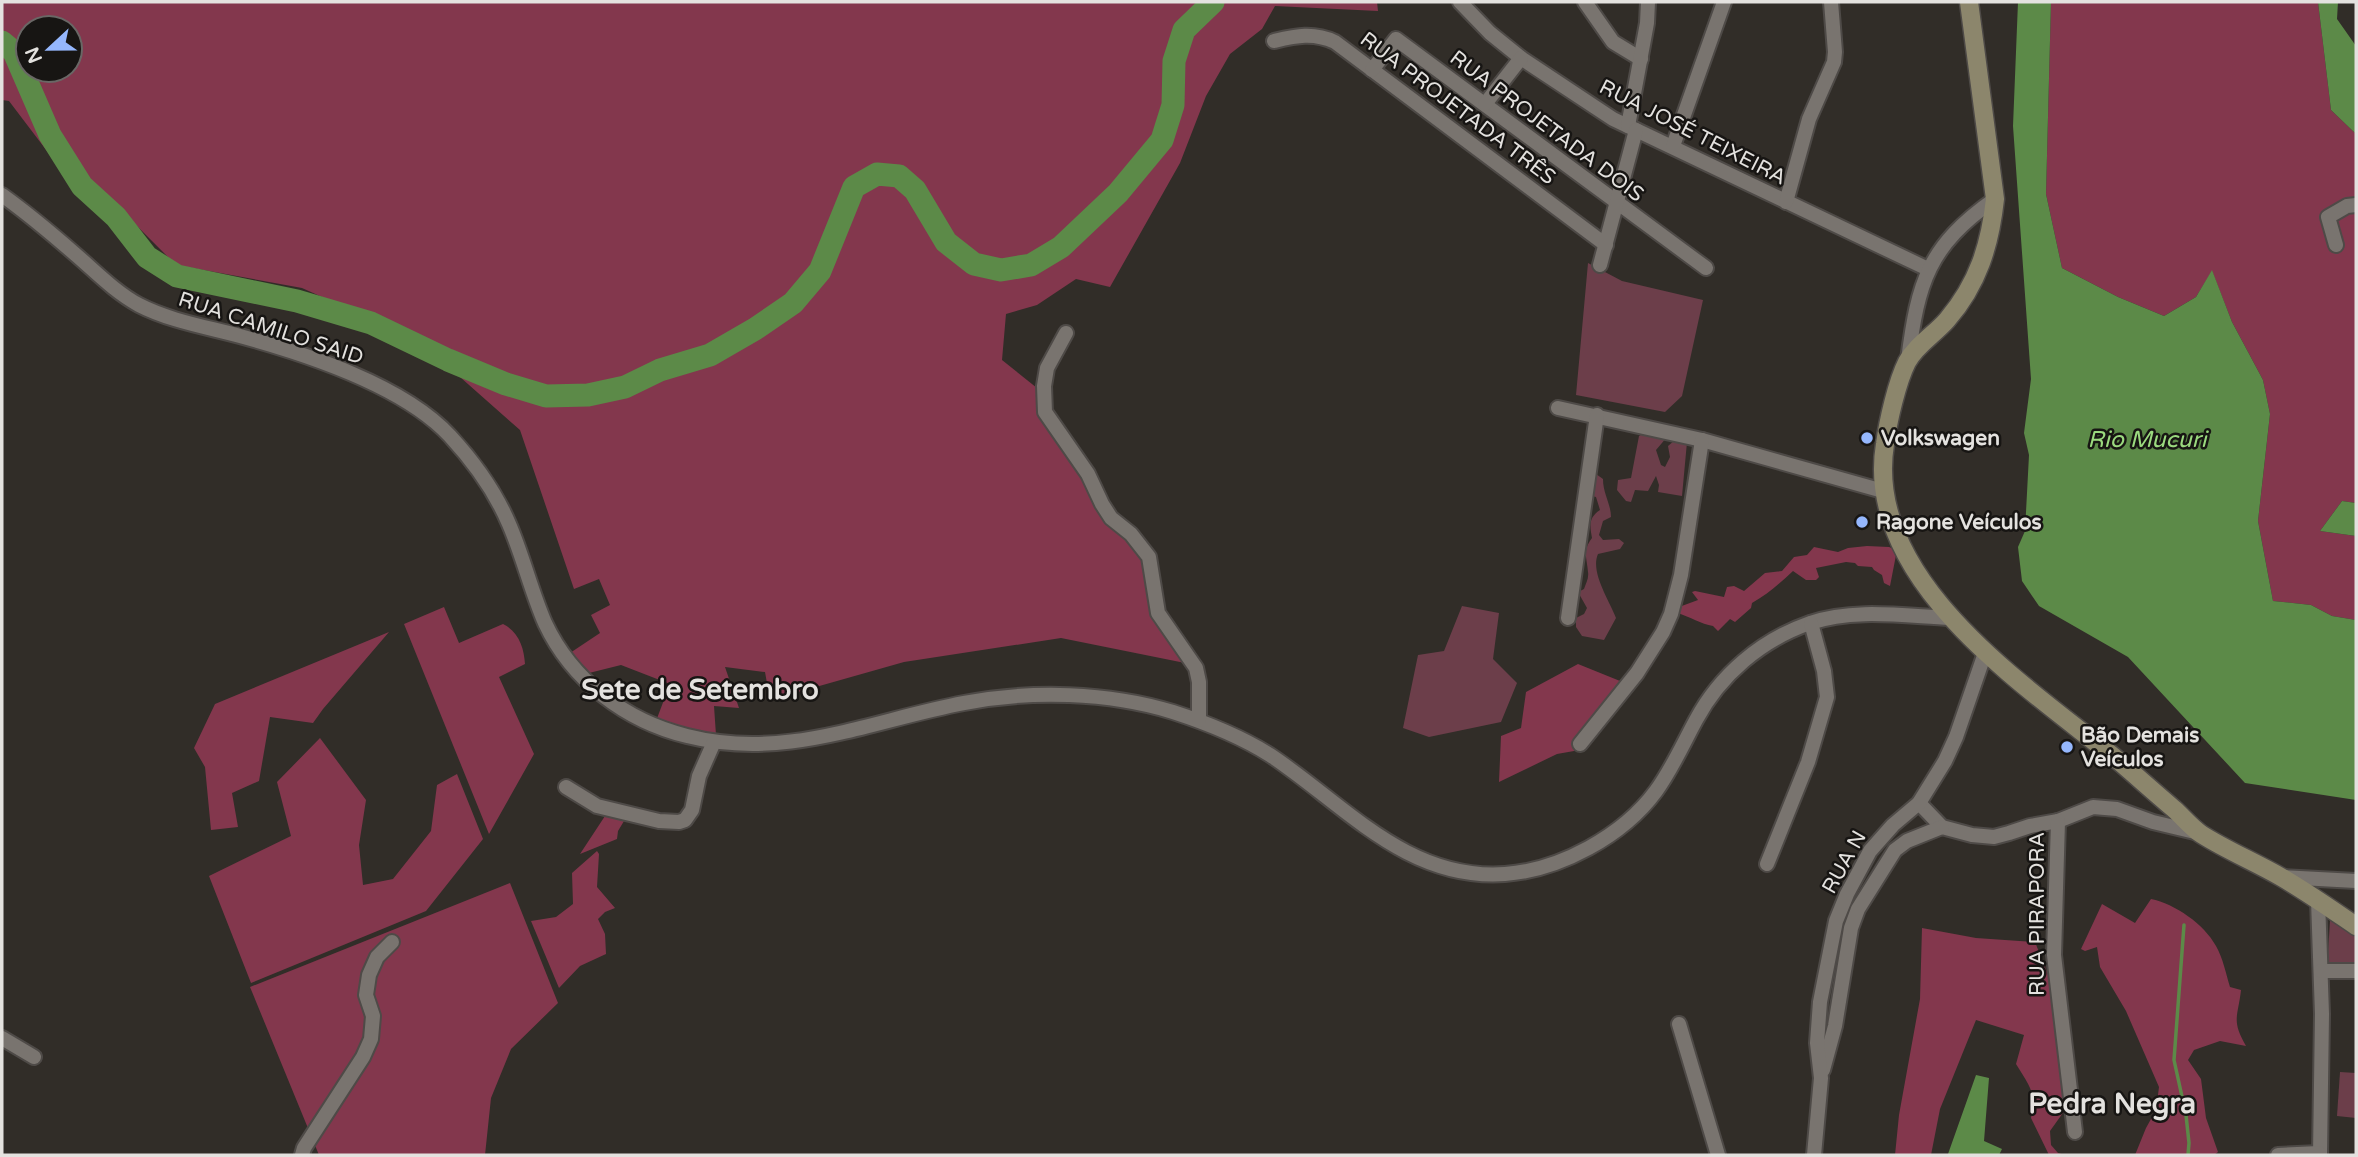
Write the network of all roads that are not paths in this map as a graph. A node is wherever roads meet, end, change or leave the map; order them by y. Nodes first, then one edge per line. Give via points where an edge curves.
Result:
1 (1460, 2) edge
2 (1585, 2) edge
3 (1648, 2) edge
4 (1724, 2) edge
5 (1831, 2) edge
6 (1969, 2) edge
7 (1274, 41) dead end
8 (1521, 58) junction
9 (1641, 59) junction
10 (1372, 70) junction
11 (1485, 104) junction
12 (1632, 128) junction
13 (1673, 146) junction
14 (2, 195) edge
15 (1995, 199) junction
16 (1786, 202) junction
17 (1616, 204) junction
18 (2356, 205) edge
19 (1606, 245) junction
20 (2336, 245) dead end
21 (1600, 265) dead end
22 (1706, 268) dead end
23 (1927, 269) junction
24 (1066, 333) dead end
25 (1908, 361) junction
26 (1558, 408) dead end
27 (1597, 415) junction
28 (1702, 440) junction
29 (1883, 491) junction
30 (1569, 618) dead end
31 (1950, 618) junction
32 (1811, 623) junction
33 (1985, 653) junction
34 (1199, 720) junction
35 (714, 742) junction
36 (1580, 744) dead end
37 (566, 787) dead end
38 (1919, 803) junction
39 (2058, 821) junction
40 (1893, 825) junction
41 (1942, 827) junction
42 (2200, 833) junction
43 (1906, 841) junction
44 (1767, 863) dead end
45 (2281, 877) junction
46 (2356, 881) edge
47 (2318, 900) junction
48 (2356, 926) edge
49 (1832, 940) junction
50 (392, 942) dead end
51 (1848, 944) junction
52 (2321, 971) junction
53 (2356, 971) edge
54 (1679, 1024) dead end
55 (2, 1038) edge
56 (34, 1057) dead end
57 (1821, 1078) junction
58 (2075, 1132) dead end
59 (2320, 1154) edge
60 (302, 1155) edge
61 (1718, 1155) edge
62 (1814, 1155) edge
63 (2278, 1155) edge

1 - 8 street, RUA JOSÉ TEIXEIRA
2 - 9 street via 1614,42
3 - 9 street
4 - 13 street
5 - 16 street via 1834,62 1809,119
6 - 15 main road
7 - 10 street, RUA PROJETADA TRÊS via 1322,36
8 - 11 street
8 - 12 street, RUA JOSÉ TEIXEIRA
9 - 12 street
10 - 11 street, RUA PROJETADA DOIS via 1396,39
10 - 19 street, RUA PROJETADA TRÊS
11 - 17 street, RUA PROJETADA DOIS
12 - 13 street, RUA JOSÉ TEIXEIRA
12 - 17 street
13 - 16 street, RUA JOSÉ TEIXEIRA
14 - 35 street, RUA CAMILO SAID via 144,308 329,365 422,412 458,446 495,494 547,627 577,672 628,714 667,731
15 - 23 street via 1955,230
15 - 25 main road via 1983,261 1969,292
16 - 23 street, RUA JOSÉ TEIXEIRA
17 - 19 street
17 - 22 street, RUA PROJETADA DOIS
18 - 20 street via 2328,218
19 - 21 street
23 - 25 street
24 - 34 street via 1047,368 1045,412 1088,474 1111,518 1149,557 1158,613 1196,668
25 - 29 main road via 1889,420 1882,460
26 - 27 street
27 - 28 street
27 - 30 street
28 - 29 street
28 - 36 street via 1671,614 1637,673
29 - 31 main road via 1894,529 1911,563
31 - 32 street, RUA CAMILO SAID via 1858,615
31 - 33 main road
32 - 34 street, RUA CAMILO SAID via 1765,645 1728,675 1699,713 1660,786 1628,822 1565,858 1506,874 1440,866 1401,850 1356,822 1263,750
32 - 44 street via 1828,696 1808,762
33 - 38 street, RUA N via 1956,737
33 - 42 main road
34 - 35 street, RUA CAMILO SAID via 1120,700 1005,696 810,739 753,746
35 - 37 street via 699,776 692,810 679,822 597,806
38 - 40 street, RUA N
38 - 41 street
39 - 41 street, RUA PIRAPORA via 1994,836
39 - 42 street, RUA PIRAPORA via 2104,807
39 - 58 street, RUA PIRAPORA via 2054,955
40 - 43 street
40 - 49 street, RUA N via 1861,867
41 - 43 street, RUA N
42 - 45 main road
43 - 51 street, RUA N via 1895,850 1858,909
45 - 46 street
45 - 47 main road
47 - 48 main road
47 - 52 street
49 - 51 street
49 - 57 street, RUA N via 1820,1002 1817,1043
50 - 60 street via 377,957 369,975 366,995 373,1016 371,1039
51 - 57 street, RUA N
52 - 53 street
52 - 59 street
54 - 61 street
55 - 56 street
57 - 62 street, RUA N
59 - 63 street

